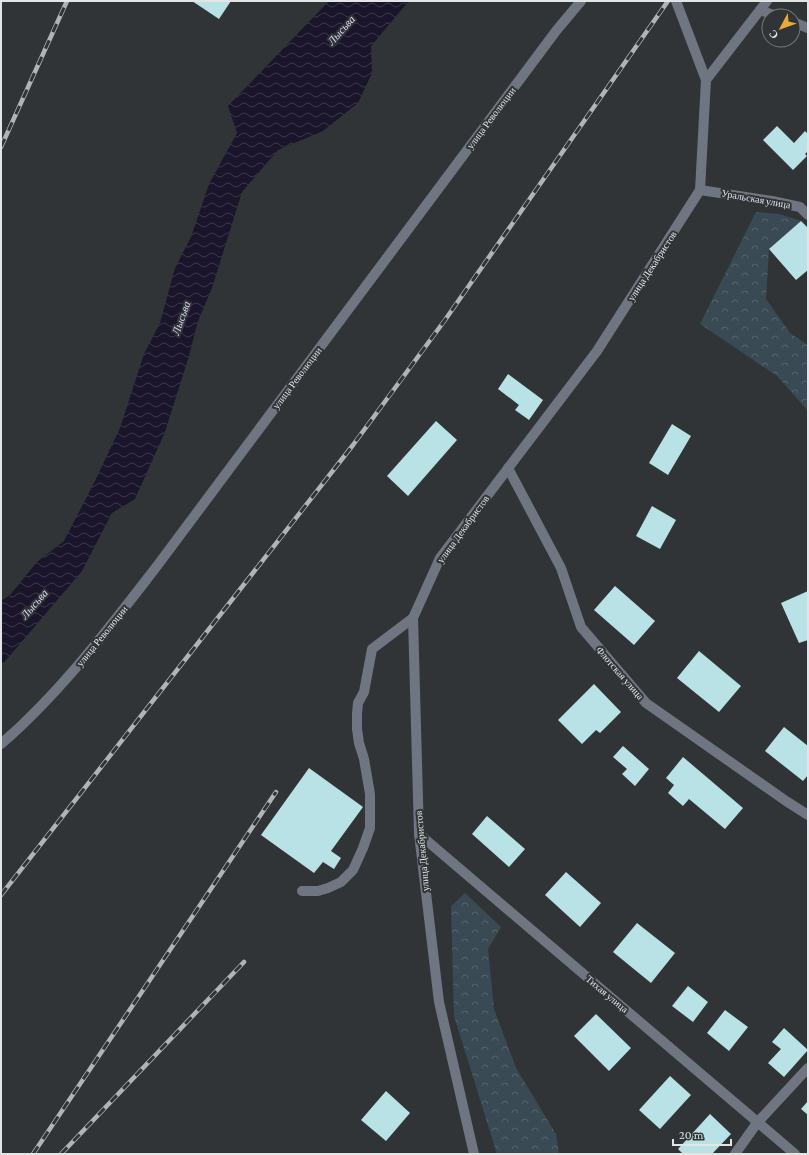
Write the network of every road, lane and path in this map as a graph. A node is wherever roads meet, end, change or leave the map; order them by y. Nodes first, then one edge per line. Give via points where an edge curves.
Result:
1 (580, 1) edge
2 (676, 1) edge
3 (767, 1) edge
4 (760, 10) joint
5 (706, 80) junction
6 (700, 190) junction
7 (808, 215) edge
8 (508, 468) junction
9 (413, 618) junction
10 (1, 744) edge
11 (808, 815) edge
12 (419, 834) junction
13 (302, 891) dead end
14 (808, 1068) edge
15 (757, 1122) junction
16 (474, 1154) edge
17 (734, 1154) edge
18 (795, 1154) edge

1 - 10 street, улица Революции via 112,624 70,676
2 - 5 street
3 - 4 street
4 - 5 street
5 - 6 street, улица Декабристов
6 - 7 street, Уральская улица via 793,205 800,207
6 - 8 street, улица Декабристов via 597,352
8 - 9 street, улица Декабристов via 440,558
8 - 11 street, Флотская улица via 561,568 581,627 646,703
9 - 12 street, улица Декабристов
9 - 13 street via 372,649 364,692 358,703 357,729 367,776 370,809 370,828 363,848 353,870 341,882 318,891
12 - 15 street, Тихая улица
12 - 16 street, улица Декабристов via 438,1002
14 - 15 street
15 - 17 street
15 - 18 street, Тихая улица

